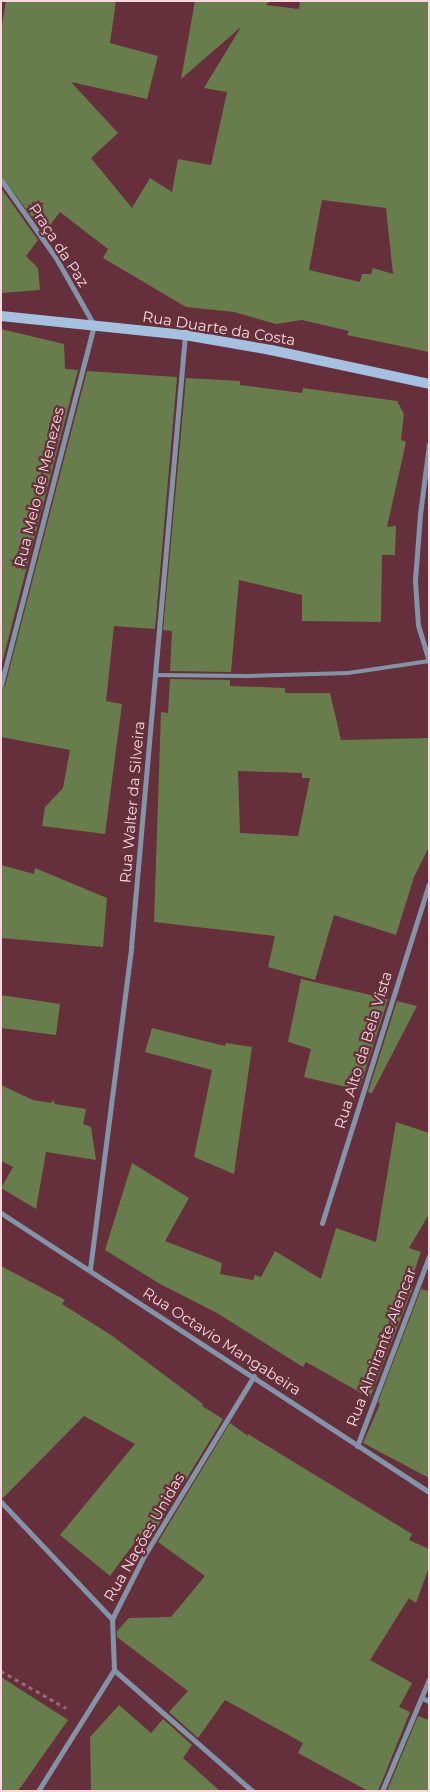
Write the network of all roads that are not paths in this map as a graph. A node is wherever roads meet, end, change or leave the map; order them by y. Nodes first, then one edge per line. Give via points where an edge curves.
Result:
1 (1, 180) edge
2 (1, 316) edge
3 (94, 325) junction
4 (185, 335) junction
5 (429, 384) edge
6 (429, 444) edge
7 (429, 661) edge
8 (156, 675) junction
9 (1, 685) edge
10 (429, 884) edge
11 (1, 1213) edge
12 (322, 1223) dead end
13 (429, 1256) edge
14 (90, 1270) junction
15 (254, 1376) junction
16 (357, 1446) junction
17 (429, 1492) edge
18 (1, 1502) edge
19 (112, 1619) junction
20 (114, 1670) junction
21 (429, 1679) edge
22 (422, 1698) junction
23 (429, 1701) edge
24 (38, 1791) edge
25 (252, 1791) edge
26 (382, 1791) edge

1 - 3 street, Praça da Paz via 56,258
2 - 3 main road, Rua Duarte da Costa
3 - 4 main road, Rua Duarte da Costa
3 - 9 street, Rua Melo de Menezes
4 - 5 main road, Rua Duarte da Costa
4 - 8 street, Rua Walter da Silveira
6 - 7 street via 415,581 418,625
7 - 8 lane via 348,673
8 - 14 street, Rua Walter da Silveira via 131,947
10 - 12 street, Rua Alto da Bela Vista
11 - 14 street, Rua Octavio Mangabeira
13 - 16 street, Rua Almirante Alencar
14 - 15 street, Rua Octavio Mangabeira
15 - 16 street, Rua Octavio Mangabeira
15 - 19 street, Rua Nações Unidas via 144,1556
16 - 17 street, Rua Octavio Mangabeira
18 - 19 street
19 - 20 street, Rua Nações Unidas
20 - 24 street
20 - 25 street
21 - 22 street
22 - 23 street
22 - 26 street

